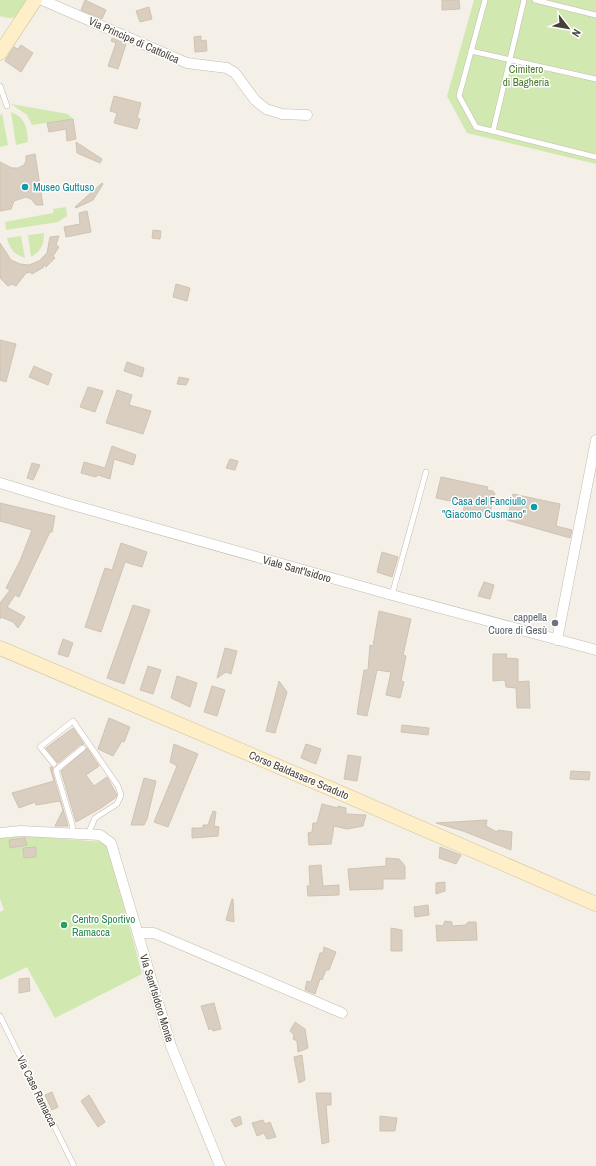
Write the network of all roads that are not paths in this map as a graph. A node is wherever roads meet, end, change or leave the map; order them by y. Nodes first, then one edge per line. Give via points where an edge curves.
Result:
1 (34, 0) edge
2 (42, 0) edge
3 (485, 0) edge
4 (524, 0) edge
5 (535, 0) edge
6 (596, 15) edge
7 (6, 34) edge
8 (471, 51) junction
9 (0, 53) edge
10 (510, 60) junction
11 (596, 79) edge
12 (0, 86) edge
13 (6, 106) dead end
14 (307, 115) dead end
15 (493, 131) junction
16 (596, 157) edge
17 (596, 440) edge
18 (426, 472) dead end
19 (0, 483) edge
20 (392, 595) junction
21 (557, 640) junction
22 (0, 648) edge
23 (596, 650) edge
24 (83, 748) dead end
25 (54, 762) dead end
26 (0, 834) edge
27 (73, 834) junction
28 (88, 834) junction
29 (596, 904) edge
30 (138, 933) junction
31 (342, 1012) dead end
32 (0, 1016) edge
33 (74, 1166) edge
34 (220, 1166) edge

1 - 7 street
2 - 14 street, Via Principe di Cattolica via 187,63 227,68 235,73 255,100 266,109 282,114
3 - 8 lane
4 - 10 lane
5 - 6 lane
7 - 9 street
8 - 10 lane
8 - 15 lane via 459,96 476,127
10 - 11 lane
10 - 15 lane
12 - 13 lane
15 - 16 lane
17 - 21 street
18 - 20 lane
19 - 20 street, Viale Sant'Isidoro
20 - 21 street, Viale Sant'Isidoro
21 - 23 street, Viale Sant'Isidoro
22 - 29 street, Corso Baldassare Scaduto
24 - 27 lane via 56,770
25 - 28 lane via 40,747 73,721 118,786 121,795 117,804 95,818
26 - 27 street, Via Sant'Isidoro Monte via 21,831
27 - 28 street, Via Sant'Isidoro Monte
28 - 30 street, Via Sant'Isidoro Monte via 100,835 110,843
30 - 31 street via 154,933
30 - 34 street, Via Sant'Isidoro Monte via 171,1046
32 - 33 lane, Via Case Ramacca

